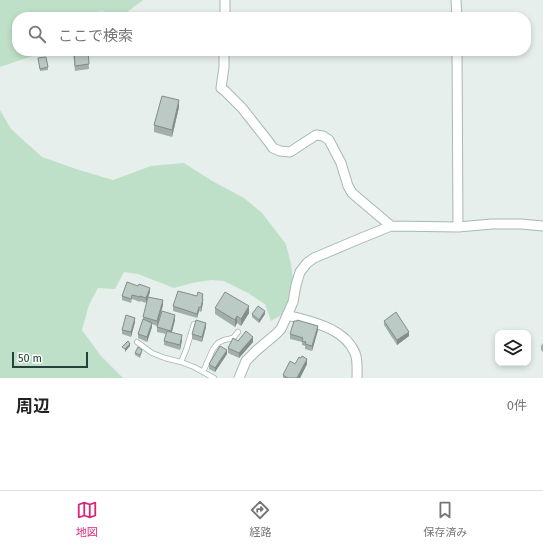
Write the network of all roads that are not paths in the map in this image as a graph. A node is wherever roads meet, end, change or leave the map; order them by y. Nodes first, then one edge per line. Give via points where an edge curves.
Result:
1 (225, 0) edge
2 (456, 0) edge
3 (225, 12) edge
4 (457, 12) edge
5 (224, 56) edge
6 (457, 56) edge
7 (391, 226) junction
8 (543, 226) edge
9 (458, 227) junction
10 (287, 315) junction
11 (194, 324) edge
12 (238, 332) dead end
13 (137, 342) dead end
14 (181, 362) junction
15 (203, 372) junction
16 (214, 378) edge
17 (239, 378) edge
18 (357, 378) edge

1 - 3 street
2 - 4 street
5 - 7 street via 221,88 242,108 273,148 290,152 316,135 323,136 329,140 341,162 352,193
6 - 9 street
7 - 9 street
7 - 10 street via 358,238 307,263 300,272
8 - 9 street via 500,224
10 - 17 street via 282,329 246,361
10 - 18 street via 330,329 342,336 356,354
11 - 14 lane
12 - 15 lane via 233,338 218,343
13 - 14 lane via 152,353
14 - 15 lane
15 - 16 lane

